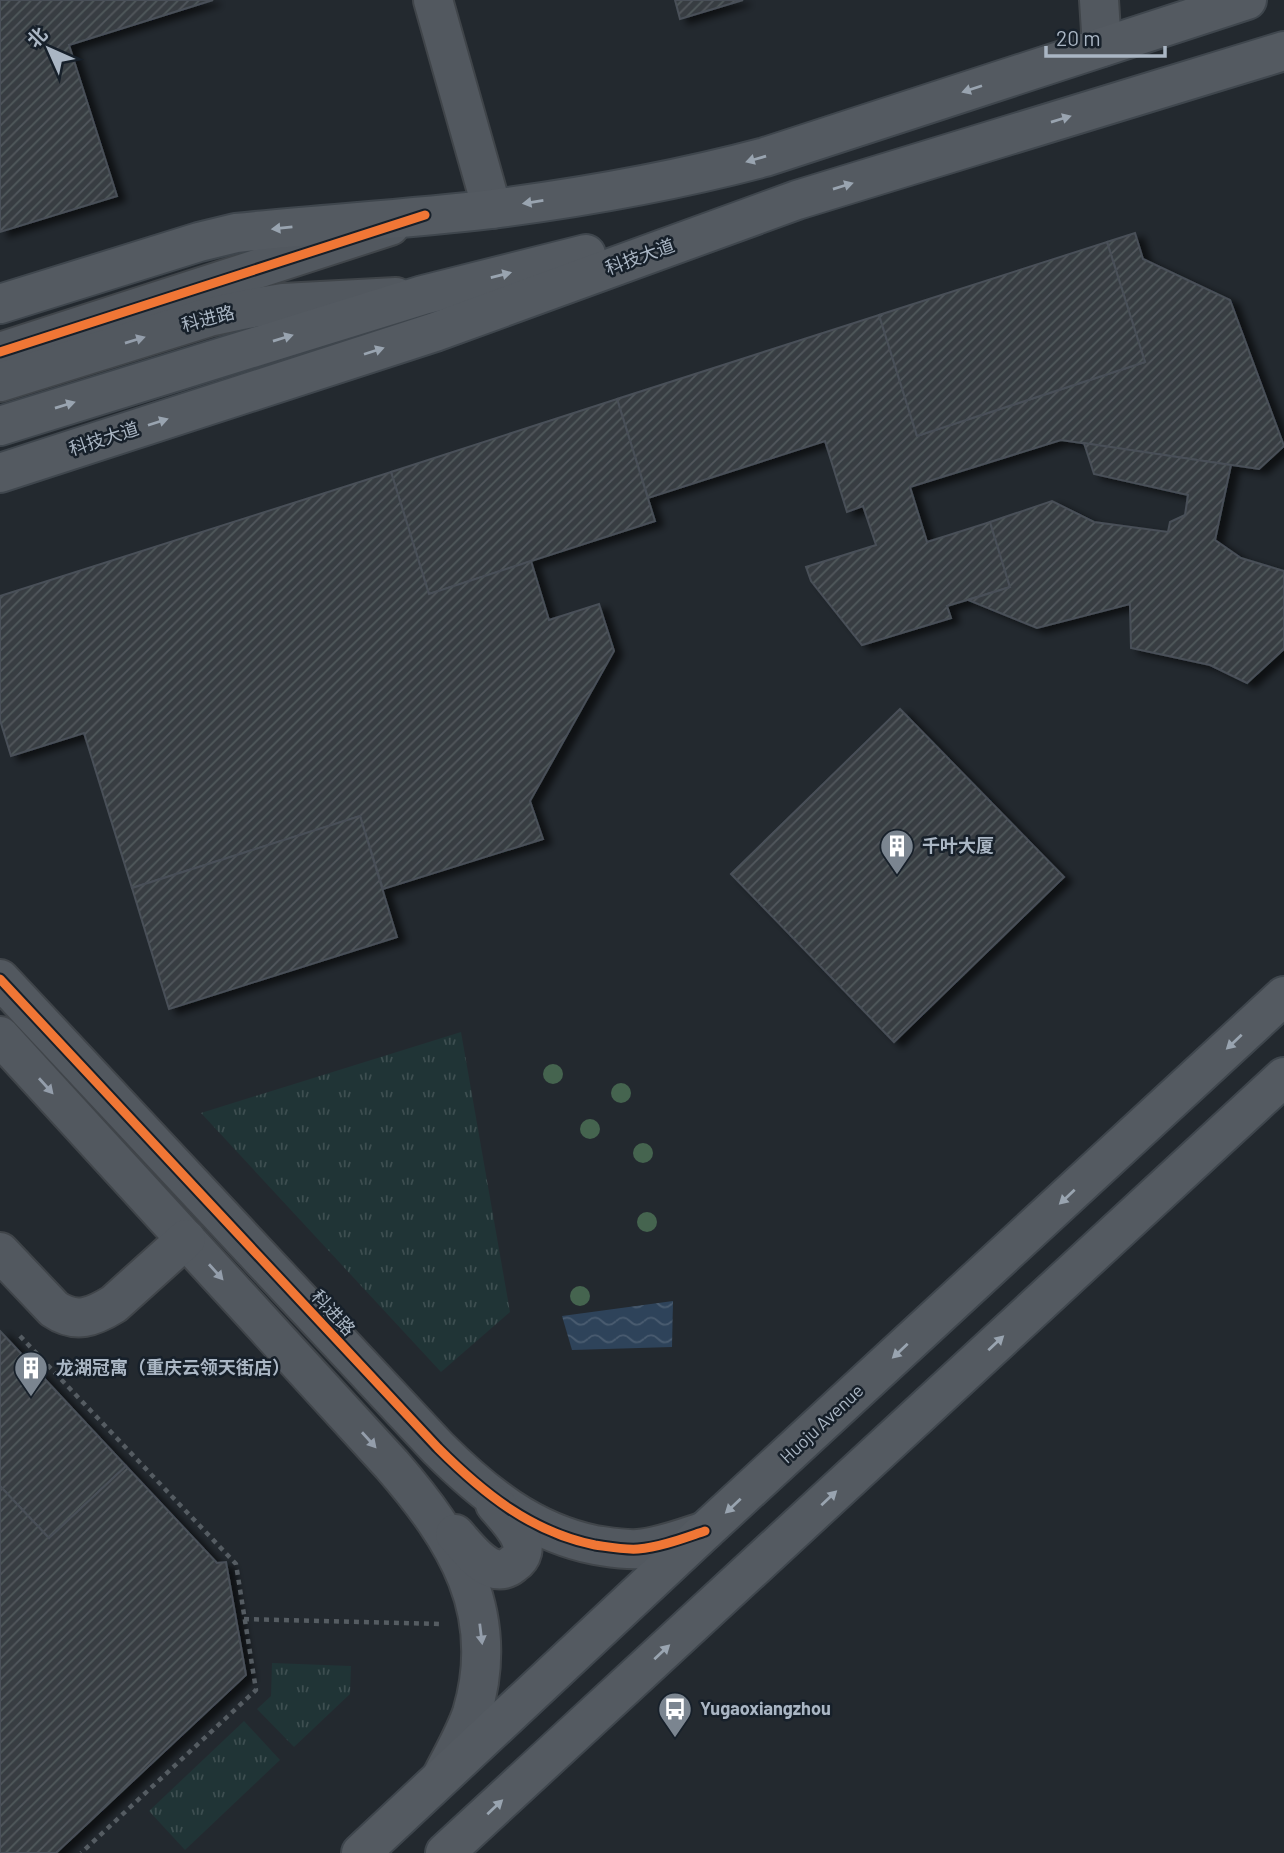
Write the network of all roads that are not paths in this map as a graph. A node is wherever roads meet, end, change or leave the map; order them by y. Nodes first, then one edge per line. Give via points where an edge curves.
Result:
1 (433, 0) edge
2 (1099, 0) edge
3 (1247, 0) edge
4 (1102, 47) junction
5 (1284, 51) edge
6 (797, 200) junction
7 (492, 209) junction
8 (425, 215) junction
9 (423, 295) junction
10 (0, 304) edge
11 (0, 352) edge
12 (0, 382) edge
13 (0, 425) edge
14 (0, 473) edge
15 (0, 979) edge
16 (1284, 996) edge
17 (0, 1036) edge
18 (1284, 1077) edge
19 (186, 1239) junction
20 (0, 1252) edge
21 (485, 1492) junction
22 (420, 1497) junction
23 (705, 1531) junction
24 (441, 1779) junction
25 (361, 1853) edge
26 (445, 1853) edge

1 - 7 street
2 - 4 street
3 - 4 main road
4 -> 7 main road via 707,173
6 -> 5 main road, 科技大道
9 -> 6 main road
14 -> 6 main road, 科技大道 via 435,332
7 - 8 main road
8 -> 10 main road via 236,233
8 - 11 street
12 -> 9 street, 科进路 via 247,309
13 -> 9 main road
15 - 21 street, 科进路 via 438,1448
16 -> 23 main road, Huoju Avenue
17 -> 19 street
26 -> 18 main road
19 - 20 street via 114,1304 85,1317 63,1316 54,1310
19 -> 22 street
21 - 22 street via 522,1542 519,1560 510,1567 492,1568 474,1555
21 - 23 street, 科进路 via 532,1523 613,1548 661,1545
22 -> 24 street via 467,1578 478,1612 482,1648 480,1683 471,1716
23 - 24 main road, Huoju Avenue
24 - 25 main road, Huoju Avenue

